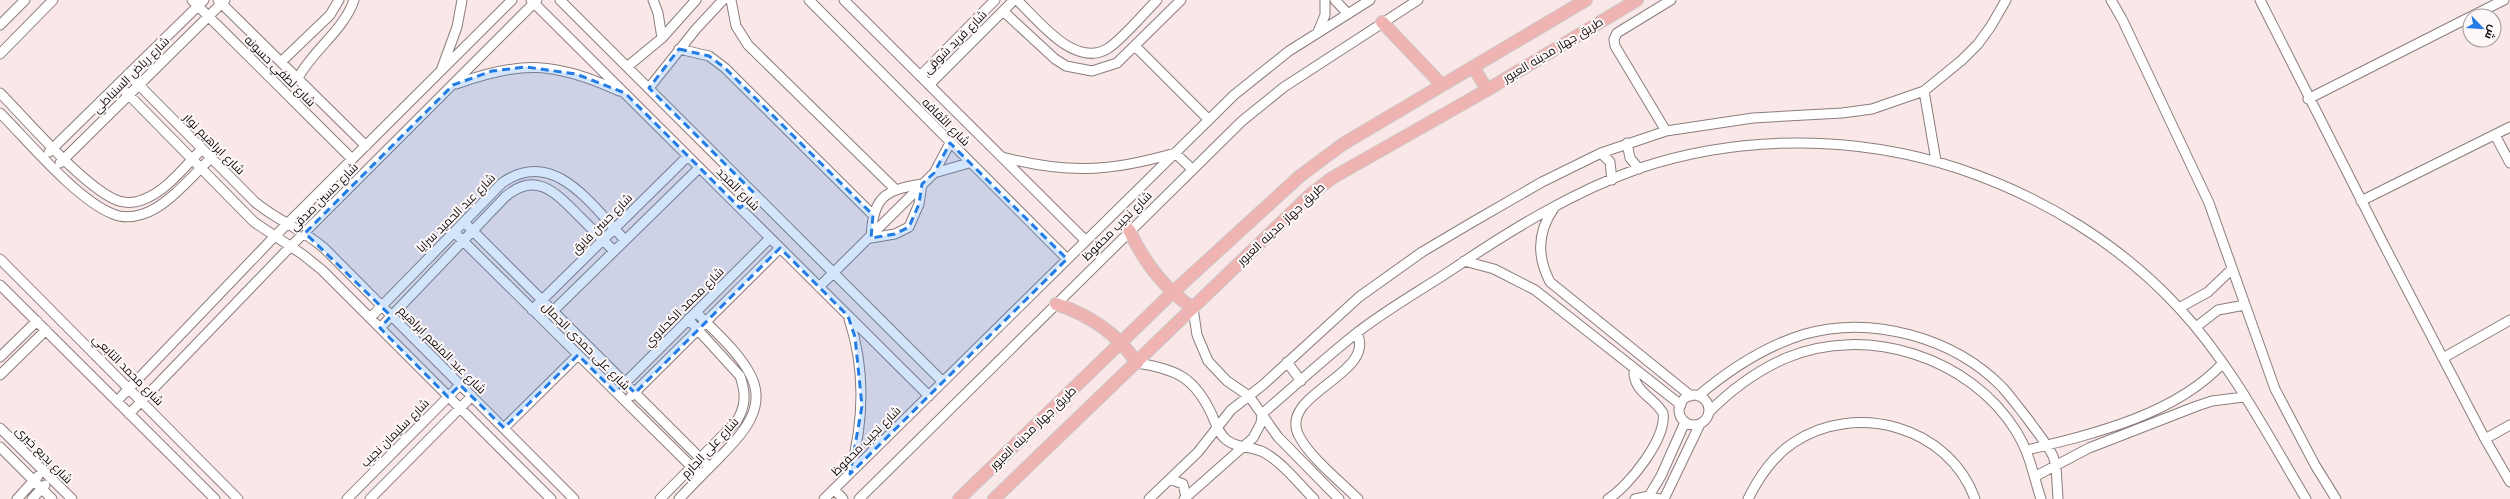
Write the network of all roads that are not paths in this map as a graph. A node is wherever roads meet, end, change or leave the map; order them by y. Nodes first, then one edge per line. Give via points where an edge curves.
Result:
1 (25, 0) edge
2 (53, 0) edge
3 (339, 0) edge
4 (354, 0) edge
5 (462, 0) edge
6 (512, 0) edge
7 (560, 0) edge
8 (653, 0) edge
9 (696, 0) edge
10 (723, 0) edge
11 (731, 0) edge
12 (809, 0) edge
13 (995, 0) edge
14 (1016, 0) edge
15 (1157, 0) edge
16 (1181, 0) edge
17 (1325, 0) edge
18 (1335, 0) edge
19 (1418, 0) edge
20 (1586, 0) edge
21 (1637, 0) edge
22 (1671, 0) edge
23 (2006, 0) edge
24 (2260, 0) edge
25 (2504, 0) edge
26 (222, 1) edge
27 (534, 1) edge
28 (848, 1) edge
29 (1365, 1) edge
30 (198, 2) edge
31 (2115, 2) edge
32 (2488, 8) edge
33 (1003, 11) junction
34 (1348, 14) junction
35 (208, 16) junction
36 (1382, 22) junction
37 (2462, 22) edge
38 (0, 25) edge
39 (1132, 25) junction
40 (1318, 32) junction
41 (1144, 37) junction
42 (662, 38) junction
43 (1135, 46) junction
44 (679, 49) junction
45 (0, 54) edge
46 (281, 62) junction
47 (628, 67) junction
48 (1474, 68) junction
49 (441, 71) junction
50 (128, 74) junction
51 (920, 76) junction
52 (298, 78) junction
53 (118, 84) junction
54 (138, 85) junction
55 (453, 85) junction
56 (929, 85) junction
57 (1442, 85) junction
58 (649, 88) junction
59 (1487, 90) junction
60 (1924, 91) junction
61 (0, 93) edge
62 (625, 93) junction
63 (128, 95) junction
64 (2308, 99) junction
65 (0, 113) edge
66 (1209, 120) junction
67 (2510, 127) edge
68 (1666, 131) junction
69 (2495, 135) junction
70 (1627, 143) junction
71 (950, 144) junction
72 (366, 146) junction
73 (54, 148) junction
74 (202, 149) junction
75 (1175, 153) junction
76 (1601, 153) junction
77 (688, 156) junction
78 (44, 157) junction
79 (1001, 157) junction
80 (64, 158) junction
81 (211, 158) junction
82 (191, 159) junction
83 (352, 159) junction
84 (1936, 161) junction
85 (969, 163) junction
86 (2510, 163) edge
87 (54, 168) junction
88 (200, 168) junction
89 (699, 168) junction
90 (1639, 169) junction
91 (1192, 170) junction
92 (934, 173) junction
93 (1612, 180) junction
94 (922, 184) junction
95 (895, 189) junction
96 (755, 194) junction
97 (2362, 202) junction
98 (1555, 206) junction
99 (740, 208) junction
100 (873, 215) junction
101 (464, 222) junction
102 (289, 223) junction
103 (614, 229) junction
104 (1129, 230) junction
105 (474, 231) junction
106 (454, 232) junction
107 (305, 233) junction
108 (274, 237) junction
109 (770, 238) junction
110 (871, 238) junction
111 (603, 240) junction
112 (625, 240) junction
113 (1086, 241) junction
114 (463, 242) junction
115 (291, 246) junction
116 (780, 248) junction
117 (614, 251) junction
118 (0, 259) edge
119 (1067, 259) junction
120 (1464, 261) junction
121 (2232, 269) junction
122 (834, 273) junction
123 (0, 284) edge
124 (819, 287) junction
125 (1172, 293) junction
126 (542, 300) junction
127 (1056, 304) junction
128 (2245, 305) junction
129 (381, 306) junction
130 (1192, 308) junction
131 (2179, 308) junction
132 (532, 310) junction
133 (553, 311) junction
134 (696, 312) junction
135 (392, 316) junction
136 (848, 316) junction
137 (370, 318) junction
138 (688, 319) junction
139 (543, 320) junction
140 (2510, 320) edge
141 (37, 321) junction
142 (706, 322) junction
143 (2196, 327) junction
144 (380, 328) junction
145 (46, 330) junction
146 (698, 330) junction
147 (1357, 333) junction
148 (1122, 343) junction
149 (578, 355) junction
150 (0, 357) edge
151 (2443, 358) junction
152 (1287, 362) junction
153 (2223, 362) junction
154 (1137, 363) junction
155 (1634, 368) junction
156 (0, 375) edge
157 (1301, 381) junction
158 (625, 382) junction
159 (942, 382) junction
160 (460, 385) junction
161 (129, 389) junction
162 (615, 392) junction
163 (635, 392) junction
164 (472, 396) junction
165 (929, 396) junction
166 (1249, 396) junction
167 (1695, 396) junction
168 (448, 397) junction
169 (2244, 397) junction
170 (117, 401) junction
171 (142, 401) junction
172 (625, 402) junction
173 (1681, 405) junction
174 (743, 407) junction
175 (460, 408) junction
176 (754, 411) junction
177 (1709, 412) junction
178 (130, 414) junction
179 (1262, 414) junction
180 (1685, 422) junction
181 (1700, 424) junction
182 (2510, 425) edge
183 (1217, 427) junction
184 (0, 428) edge
185 (504, 428) junction
186 (2485, 439) junction
187 (2047, 445) junction
188 (1240, 446) junction
189 (0, 447) edge
190 (2027, 450) junction
191 (700, 458) junction
192 (2056, 466) junction
193 (692, 467) junction
194 (709, 467) junction
195 (43, 470) junction
196 (850, 474) junction
197 (701, 476) junction
198 (2036, 476) junction
199 (51, 478) junction
200 (1170, 479) junction
201 (34, 480) junction
202 (2510, 482) edge
203 (203, 487) junction
204 (42, 488) junction
205 (834, 489) junction
206 (1304, 495) edge
207 (1649, 496) junction
208 (1185, 498) edge
209 (17, 499) edge
210 (32, 499) edge
211 (52, 499) edge
212 (72, 499) edge
213 (207, 499) edge
214 (215, 499) edge
215 (238, 499) edge
216 (347, 499) edge
217 (370, 499) edge
218 (551, 499) edge
219 (574, 499) edge
220 (660, 499) edge
221 (679, 499) edge
222 (824, 499) edge
223 (843, 499) edge
224 (859, 499) edge
225 (959, 499) edge
226 (994, 499) edge
227 (1149, 499) edge
228 (1314, 499) edge
229 (1339, 499) edge
230 (1358, 499) edge
231 (1608, 499) edge
232 (1635, 499) edge
233 (1660, 499) edge
234 (1664, 499) edge
235 (1748, 499) edge
236 (1975, 499) edge
237 (2041, 499) edge
238 (2058, 499) edge
239 (2306, 499) edge
240 (2336, 499) edge

1 - 38 street
2 - 45 street
3 - 46 street via 330,15
4 - 52 street via 347,15 308,61
5 - 49 street via 457,27
6 - 49 street, شارع حسين صدقي
7 - 47 street, شارع المجد
8 - 42 street
9 - 42 street
10 - 44 street
11 - 95 street via 736,26 748,45
12 - 71 street, شارع الثقافه
13 - 51 street, شارع فريد شوقى
14 - 33 street, شارع فريد شوقى
14 - 39 street via 1066,46 1082,53 1096,53 1108,49
15 - 39 street
16 - 41 street
17 - 40 street via 1325,15
18 - 34 street
19 - 36 street, شارع نجيب محفوظ
20 - 48 main road, طريق جهاز مدينه العبور
21 - 59 main road, طريق جهاز مدينه العبور
22 - 68 street via 1617,33 1614,39 1615,46
23 - 60 street via 1978,44
24 - 64 street
25 - 32 street
26 - 35 street, شارع رياض السنباطي
26 - 46 street, شارع لطفي حسونه
27 - 55 street, شارع حسين صدقي
27 - 62 street, شارع المجد
28 - 51 street, شارع الثقافه
29 - 34 street, شارع نجيب محفوظ
30 - 35 street, شارع لطفي حسونه
30 - 50 street, شارع رياض السنباطي
31 - 121 street via 2209,203
33 - 43 street via 1055,59 1079,70 1105,69 1118,63
33 - 56 street, شارع فريد شوقى
34 - 40 street, شارع نجيب محفوظ
35 - 54 street, شارع رياض السنباطي
35 - 83 street, شارع لطفي حسونه
36 - 57 main road
36 - 91 street, شارع نجيب محفوظ via 1278,92 1242,121
37 - 64 street
39 - 41 street
40 - 66 street, شارع نجيب محفوظ via 1261,72
41 - 43 street
42 - 47 street
43 - 66 street
44 - 58 street
44 - 100 street via 709,56 725,68
46 - 52 street, شارع لطفي حسونه
47 - 58 street, شارع المجد
48 - 57 main road, طريق جهاز مدينه العبور
48 - 59 main road
49 - 72 street, شارع حسين صدقي
50 - 53 street, شارع رياض السنباطي
50 - 54 street, شارع ابراهيم نوار
51 - 56 street, شارع الثقافه
52 - 72 street, شارع لطفي حسونه
53 - 63 street
53 - 73 street, شارع رياض السنباطي
54 - 63 street, شارع رياض السنباطي
54 - 74 street, شارع ابراهيم نوار
55 - 62 street via 492,71 543,68 576,74
55 - 107 street, شارع حسين صدقي
56 - 79 street, شارع الثقافه
57 - 125 main road, طريق جهاز مدينه العبور via 1320,159
58 - 96 street, شارع المجد
59 - 130 main road, طريق جهاز مدينه العبور via 1332,178 1311,194
60 - 68 street via 1872,109 1753,118
60 - 84 street
61 - 73 street
62 - 77 street, شارع المجد
63 - 80 street, شارع رياض السنباطي
63 - 82 street
64 - 97 street
65 - 78 street
66 - 75 street, شارع نجيب محفوظ
67 - 69 street
68 - 70 street
69 - 86 street
69 - 97 street
70 - 76 street
70 - 90 street via 1630,158
71 - 85 street, شارع الثقافه
71 - 92 street
72 - 83 street, شارع حسين صدقي
73 - 78 street, شارع رياض السنباطي
73 - 80 street
74 - 81 street, شارع ابراهيم نوار
74 - 82 street
75 - 79 street via 1108,169 1072,170 1036,166
75 - 91 street
75 - 113 street, شارع نجيب محفوظ
76 - 93 street via 1612,168
76 - 152 street via 1542,182 1422,252 1359,297
77 - 89 street, شارع المجد
77 - 103 street, شارع حسن فايق
78 - 87 street
79 - 113 street, شارع الثقافه
80 - 82 street via 101,192 119,201 130,202 152,196
80 - 87 street, شارع رياض السنباطي
81 - 88 street
81 - 102 street, شارع ابراهيم نوار via 259,205
82 - 88 street
83 - 102 street, شارع حسين صدقي
84 - 90 street via 1859,147 1796,143 1718,150
84 - 131 street via 2010,188 2072,221 2129,260
85 - 92 street
85 - 119 street, شارع الثقافه
87 - 88 street via 94,204 115,215 129,217 144,214 157,207
88 - 108 street via 254,222
89 - 99 street, شارع المجد
89 - 112 street
90 - 93 street
91 - 104 street, شارع نجيب محفوظ
92 - 94 street
93 - 98 street
94 - 95 street
94 - 110 street
94 - 110 street via 917,209 909,227 895,234
95 - 100 street via 877,204
96 - 99 street
96 - 122 street, شارع المجد
97 - 151 street
98 - 120 street
98 - 167 street via 1545,224 1540,244 1540,257 1550,282
99 - 109 street, شارع المجد
100 - 110 street
101 - 103 street, شارع عبد الحميد سرايا via 511,176 532,170 543,171 564,179
101 - 105 street, شارع على حمدى الجمال
101 - 106 street, شارع عبد الحميد سرايا
102 - 107 street, شارع عبد المنعم ابراهيم
102 - 108 street, شارع حسين صدقي
103 - 111 street, شارع حسن فايق
103 - 112 street, شارع عبد الحميد سرايا
104 - 125 main road via 1144,260
104 - 127 street, شارع نجيب محفوظ
105 - 111 street, شارع عبد الحميد سرايا via 513,190 533,184 552,190
105 - 114 street, شارع عبد الحميد سرايا
105 - 126 street, شارع على حمدى الجمال
106 - 114 street, شارع على حمدى الجمال
106 - 129 street, شارع عبد الحميد سرايا
107 - 115 street, شارع حسين صدقي
107 - 129 street, شارع عبد المنعم ابراهيم via 324,248
108 - 115 street
108 - 161 street, شارع حسين صدقي
109 - 116 street, شارع المجد
109 - 134 street, شارع محمد الكحلاوي
110 - 122 street
111 - 117 street, شارع عبد الحميد سرايا
111 - 126 street, شارع حسن فايق
112 - 117 street
113 - 119 street, شارع نجيب محفوظ
114 - 132 street, شارع على حمدى الجمال
114 - 135 street, شارع عبد الحميد سرايا
115 - 137 street via 312,262
115 - 171 street, شارع حسين صدقي
116 - 124 street, شارع المجد
116 - 142 street
117 - 133 street
118 - 161 street, شارع محمد التابعي
119 - 159 street, شارع نجيب محفوظ
120 - 147 street
120 - 155 street via 1501,272 1535,290
121 - 128 street
121 - 131 street via 2208,292
122 - 124 street
122 - 159 street, شارع المجد
123 - 141 street
124 - 136 street, شارع المجد
125 - 130 main road
125 - 148 main road, طريق جهاز مدينه العبور
126 - 132 street, شارع حسن فايق
126 - 133 street, شارع على حمدى الجمال
127 - 148 main road via 1086,316
127 - 224 street, شارع نجيب محفوظ
128 - 143 street via 2218,310
128 - 240 street via 2275,389
129 - 135 street, شارع عبد المنعم ابراهيم
129 - 137 street, شارع عبد الحميد سرايا
130 - 154 main road, طريق جهاز مدينه العبور
130 - 166 street via 1197,335 1208,361 1227,381
131 - 143 street
132 - 139 street, شارع على حمدى الجمال
133 - 139 street
133 - 158 street, شارع على حمدى الجمال
134 - 138 street, شارع محمد الكحلاوي
134 - 142 street, شارع على الجارم
135 - 144 street, شارع عبد الحميد سرايا
135 - 160 street, شارع عبد المنعم ابراهيم
136 - 165 street, شارع المجد
136 - 196 street via 855,337 862,383 860,429
137 - 144 street
138 - 146 street, شارع على الجارم
138 - 158 street, شارع محمد الكحلاوي
139 - 149 street, شارع على حمدى الجمال
140 - 151 street
141 - 145 street
141 - 150 street
142 - 146 street
142 - 176 street, شارع على الجارم via 751,375 756,399
143 - 153 street
144 - 168 street
145 - 156 street
145 - 170 street
146 - 163 street
146 - 174 street, شارع على الجارم via 740,376 744,386
147 - 157 street
147 - 230 street via 1361,346 1356,359 1302,407 1296,424 1298,433 1314,455
148 - 154 main road
148 - 225 main road, طريق جهاز مدينه العبور
149 - 162 street, شارع على حمدى الجمال
149 - 185 street
151 - 186 street
152 - 157 street
152 - 166 street
153 - 169 street
153 - 187 street via 2204,382 2181,397 2088,436
154 - 183 street via 1170,369 1184,377 1196,387 1205,400
154 - 226 main road, طريق جهاز مدينه العبور
155 - 173 street
155 - 231 street via 1635,383 1639,390 1663,413 1663,427 1634,477
157 - 179 street
158 - 162 street, شارع محمد الكحلاوي
158 - 163 street, شارع على حمدى الجمال
159 - 165 street, شارع نجيب محفوظ
160 - 164 street, شارع عبد المنعم ابراهيم
160 - 168 street, شارع سليمان نجيب
161 - 170 street, شارع حسين صدقي
161 - 171 street, شارع محمد التابعي
162 - 172 street, شارع على حمدى الجمال
163 - 172 street
163 - 191 street, شارع على حمدى الجمال
164 - 175 street
164 - 185 street, شارع عبد المنعم ابراهيم
165 - 196 street, شارع نجيب محفوظ
166 - 179 street
166 - 183 street via 1231,410
167 - 173 street
167 - 177 street via 1707,402
167 - 187 street via 1738,365 1794,338 1820,331 1847,328 1888,330 1909,334 1949,349 1978,366 2003,388
168 - 175 street
168 - 216 street, شارع سليمان نجيب
169 - 192 street via 2196,406 2089,448
169 - 239 street
170 - 178 street
171 - 178 street, شارع حسين صدقي
171 - 215 street, شارع محمد التابعي
172 - 193 street, شارع على حمدى الجمال
173 - 180 street via 1681,416
174 - 176 street
174 - 191 street, شارع على الجارم via 736,422
175 - 217 street
175 - 218 street
176 - 194 street, شارع على الجارم via 746,429
177 - 181 street via 1708,417
177 - 190 street via 1745,380 1787,358 1829,346 1880,346 1905,351 1942,365 1975,386 2004,414
178 - 203 street
179 - 188 street via 1258,431
179 - 229 street via 1278,437
180 - 181 street
180 - 207 street via 1661,476
181 - 234 street
182 - 186 street
183 - 188 street via 1228,442
183 - 200 street via 1198,452
184 - 195 street, شارع بديع خيرى
185 - 219 street, شارع عبد المنعم ابراهيم
186 - 202 street
187 - 190 street
187 - 192 street
188 - 206 street via 1251,447 1269,456
188 - 208 street
189 - 201 street, شارع بديع خيرى
190 - 198 street
191 - 193 street, شارع على الجارم
191 - 194 street, شارع على حمدى الجمال
192 - 198 street
192 - 238 street
193 - 197 street, شارع على حمدى الجمال
193 - 220 street, شارع على الجارم
194 - 197 street, شارع على الجارم
195 - 199 street, شارع بديع خيرى
195 - 201 street
196 - 205 street, شارع نجيب محفوظ
197 - 221 street, شارع على الجارم
198 - 237 street
199 - 204 street
199 - 212 street, شارع بديع خيرى
200 - 208 street via 1183,484
200 - 227 street
201 - 204 street, شارع بديع خيرى
201 - 209 street
203 - 213 street
203 - 214 street
204 - 210 street
204 - 211 street, شارع بديع خيرى
205 - 222 street, شارع نجيب محفوظ
205 - 223 street
206 - 228 street
207 - 232 street
207 - 233 street
235 - 236 street via 1766,468 1793,443 1825,428 1860,422 1895,426 1928,441 1955,464

